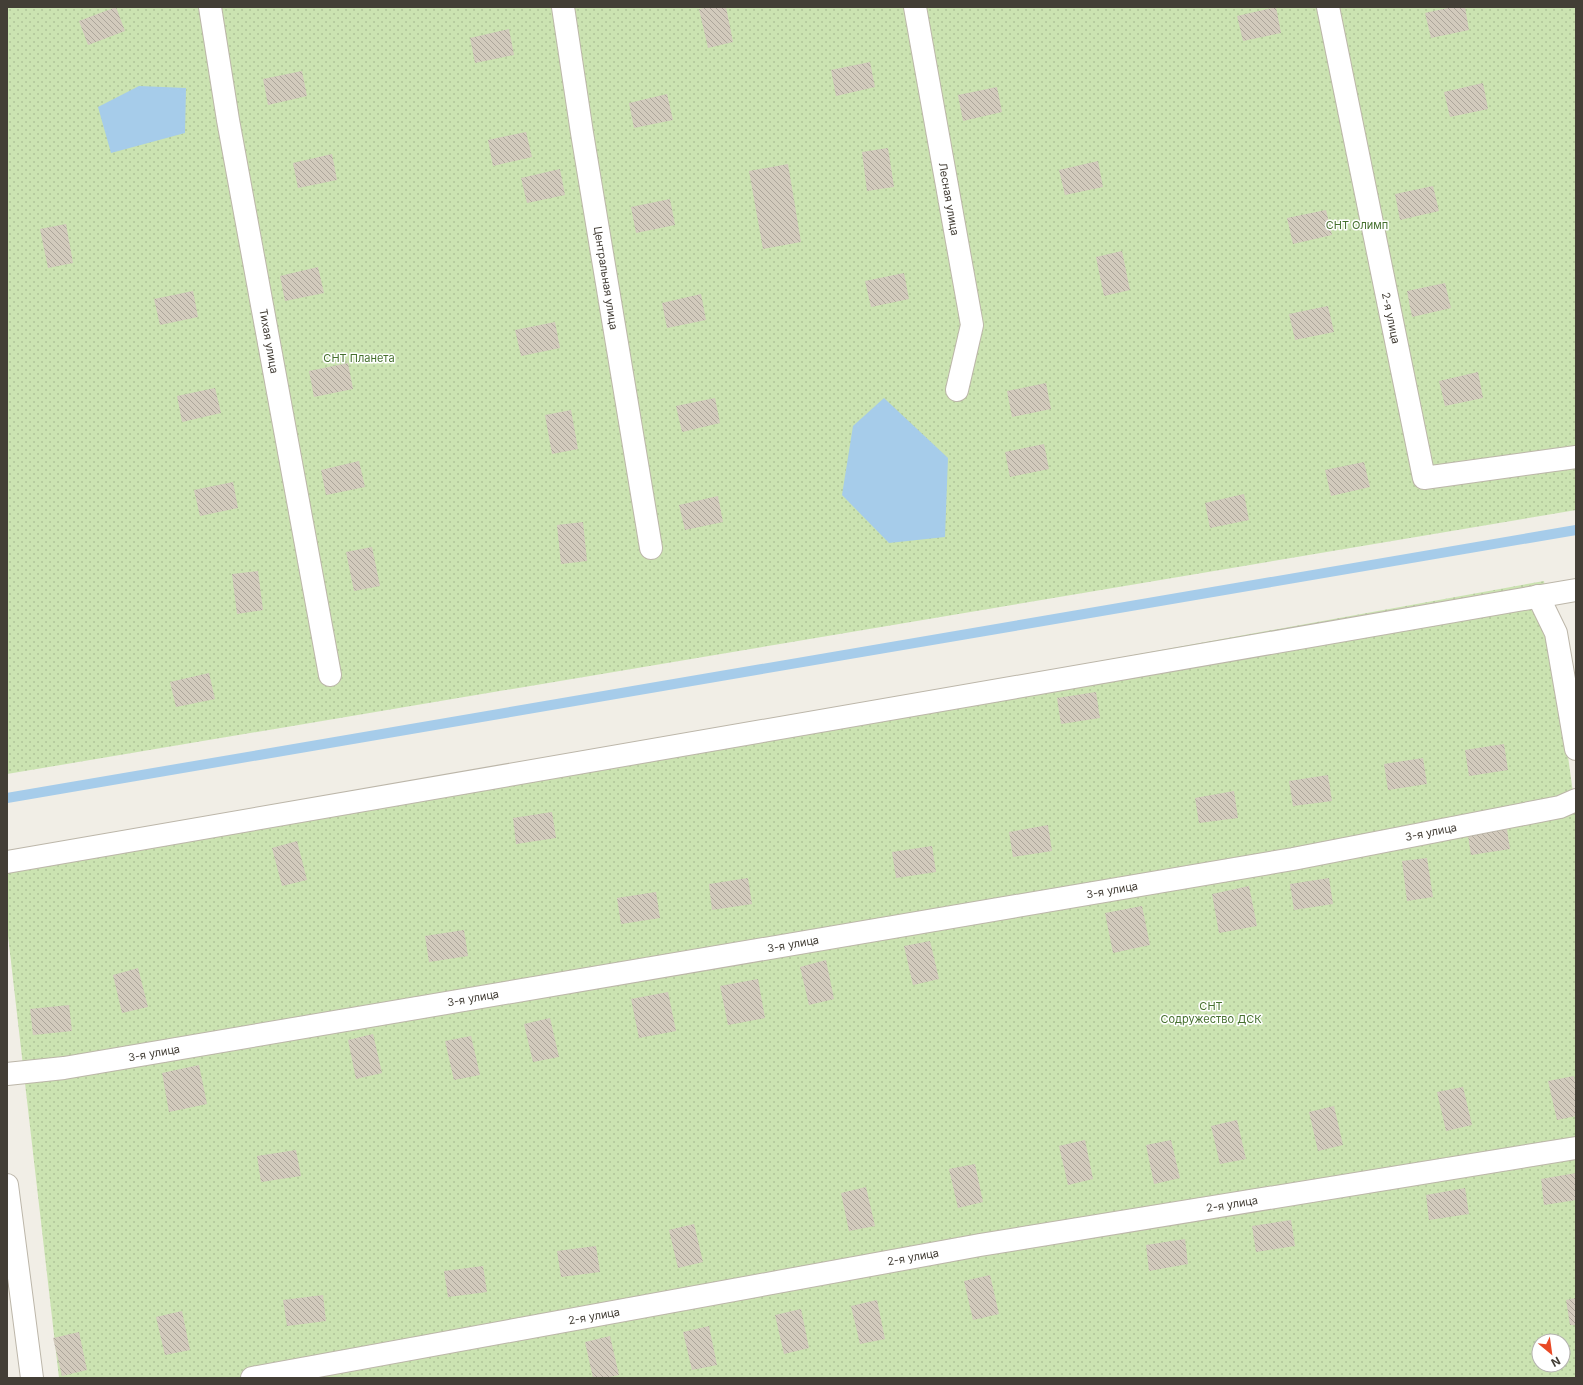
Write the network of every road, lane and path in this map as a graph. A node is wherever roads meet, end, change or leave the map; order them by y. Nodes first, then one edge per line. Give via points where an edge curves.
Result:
1 (210, 7) edge
2 (563, 7) edge
3 (915, 7) edge
4 (1328, 7) edge
5 (956, 390) dead end
6 (1576, 457) edge
7 (652, 548) dead end
8 (1576, 590) edge
9 (1538, 596) junction
10 (330, 675) dead end
11 (1576, 749) edge
12 (1576, 800) edge
13 (7, 862) edge
14 (7, 1074) edge
15 (1576, 1148) edge
16 (7, 1185) edge
17 (32, 1378) edge
18 (252, 1378) edge

1 - 10 street, Тихая улица via 229,128
2 - 7 street, Центральная улица
3 - 5 street, Лесная улица via 972,325
4 - 6 street, 2-я улица via 1424,478
8 - 9 street
9 - 11 street via 1556,633
9 - 13 street
12 - 14 street, 3-я улица via 1560,807 1293,859 72,1067
15 - 18 street, 2-я улица via 980,1245
16 - 17 street

